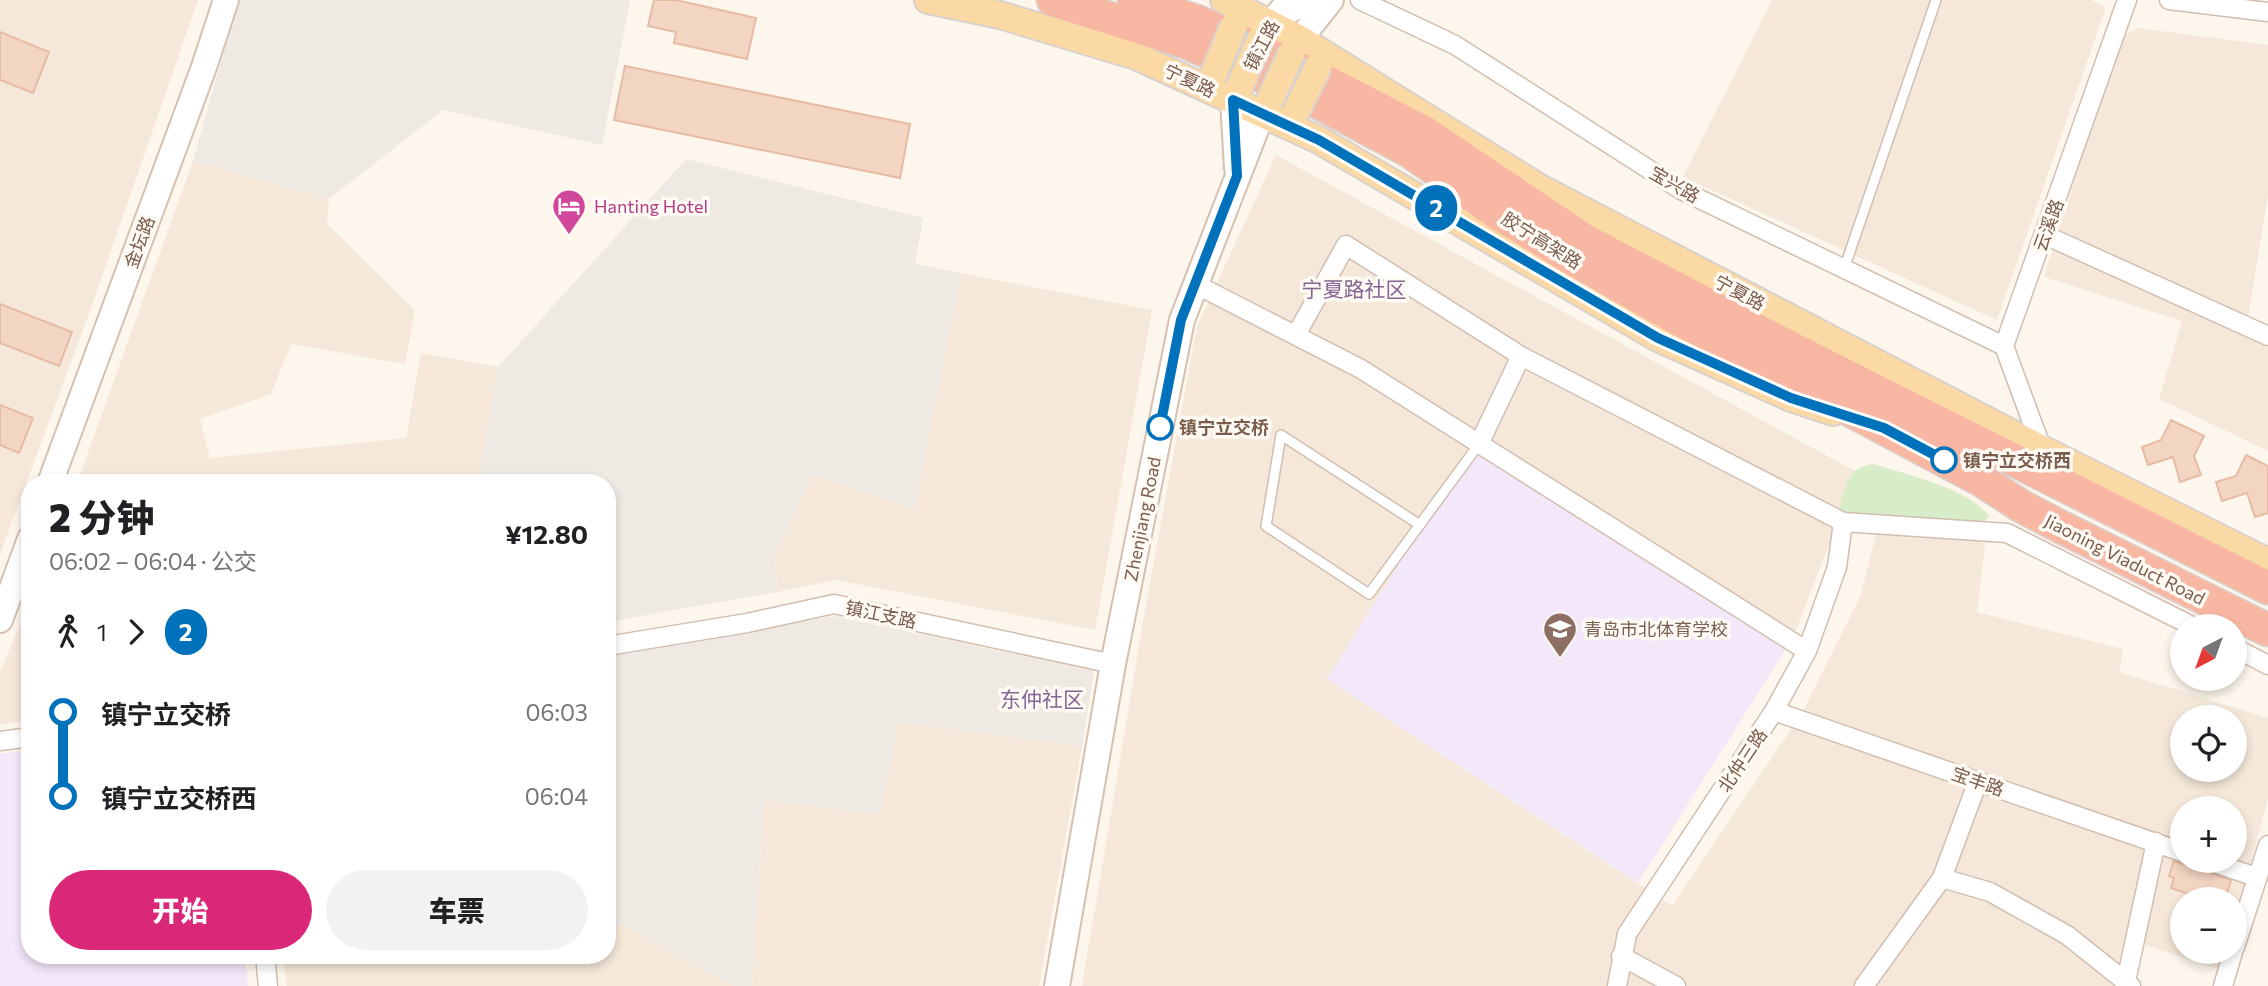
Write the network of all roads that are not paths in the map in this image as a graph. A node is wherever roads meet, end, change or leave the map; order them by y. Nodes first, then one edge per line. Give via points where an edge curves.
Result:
1 (226, 0) edge
2 (928, 0) edge
3 (1054, 0) edge
4 (1134, 0) edge
5 (1290, 0) edge
6 (1318, 0) edge
7 (1331, 0) edge
8 (1360, 0) edge
9 (1936, 0) edge
10 (2127, 0) edge
11 (2169, 0) edge
12 (1228, 9) edge
13 (2268, 12) edge
14 (1265, 31) junction
15 (1296, 46) junction
16 (1327, 63) junction
17 (1203, 79) junction
18 (1236, 94) junction
19 (1266, 108) junction
20 (1298, 123) junction
21 (1237, 176) junction
22 (2045, 235) junction
23 (1844, 269) junction
24 (1195, 284) junction
25 (1296, 335) junction
26 (2268, 336) edge
27 (2004, 346) junction
28 (1521, 356) junction
29 (1884, 428) junction
30 (1479, 444) junction
31 (2042, 449) junction
32 (53, 474) edge
33 (2014, 519) junction
34 (1843, 522) junction
35 (1420, 525) junction
36 (21, 563) edge
37 (2259, 571) edge
38 (2172, 614) edge
39 (1, 615) edge
40 (2268, 630) edge
41 (616, 645) edge
42 (1807, 651) junction
43 (2247, 654) edge
44 (1113, 664) junction
45 (2268, 665) edge
46 (1774, 711) junction
47 (21, 738) edge
48 (0, 741) edge
49 (1978, 781) junction
50 (2156, 842) junction
51 (2268, 845) edge
52 (2170, 847) edge
53 (2244, 873) edge
54 (2256, 877) junction
55 (1942, 878) junction
56 (2247, 907) edge
57 (1621, 956) junction
58 (266, 964) edge
59 (2230, 964) edge
60 (2128, 985) edge
61 (268, 986) edge
62 (1057, 986) edge
63 (1617, 986) edge
64 (1676, 986) edge
65 (1864, 986) edge
66 (2223, 986) edge

1 - 32 street, 金坛路
2 - 17 main road, 宁夏路 via 1000,15
3 - 29 highway, 胶宁高架路 via 1185,41 1304,95 1409,151 1581,265
4 - 37 highway, 胶宁高架路 via 1199,22 1313,75 1424,132 1586,241 1770,337
5 - 14 street, 镇江路
6 - 14 street
7 - 15 street, Zhenjiang Road
8 - 23 street, 宝兴路 via 1455,45 1681,190
9 - 23 lane
10 - 22 street, 云溪路
11 - 13 street
12 - 14 main road, 宁夏路
12 - 17 main road, bridge
14 - 15 main road, 宁夏路
14 - 18 main road, 镇江路, bridge
15 - 16 main road, 宁夏路
15 - 19 main road, Zhenjiang Road, bridge
16 - 20 main road, bridge
16 - 31 main road, 宁夏路 via 1540,188
17 - 18 main road, 宁夏路
18 - 19 main road, 宁夏路
18 - 21 street, 镇江路
19 - 20 main road, 宁夏路
19 - 21 street, Zhenjiang Road
20 - 29 main road, 宁夏路 via 1658,338 1791,398
21 - 24 street, Zhenjiang Road
22 - 26 street
22 - 27 street, 云溪路
23 - 27 street, 宝兴路
24 - 25 street
24 - 44 street, Zhenjiang Road via 1181,320
25 - 28 street via 1346,245
25 - 30 street via 1361,369
27 - 31 street
28 - 30 street
28 - 34 street
29 - 33 highway, 胶宁高架路 via 1981,480
30 - 35 lane
30 - 42 street
31 - 37 main road, 宁夏路
33 - 34 street
33 - 38 street
33 - 40 highway, Jiaoning Viaduct Road
34 - 42 street, 北仲三路 via 1837,567
35 - 35 lane via 1369,594 1266,526 1281,435
36 - 39 street
41 - 44 street, 镇江支路 via 834,604
42 - 46 street, 北仲三路
43 - 45 street
44 - 62 street, Zhenjiang Road
46 - 49 street, 宝丰路
46 - 57 street, 北仲三路 via 1627,934
47 - 48 street
49 - 50 street, 宝丰路
49 - 55 street
50 - 52 street, 宝丰路
50 - 60 street
51 - 54 street
53 - 54 street
54 - 56 street
55 - 60 street via 1990,892 2067,935
55 - 65 street
57 - 63 street, 北仲三路
57 - 64 street
58 - 61 street
59 - 66 street

